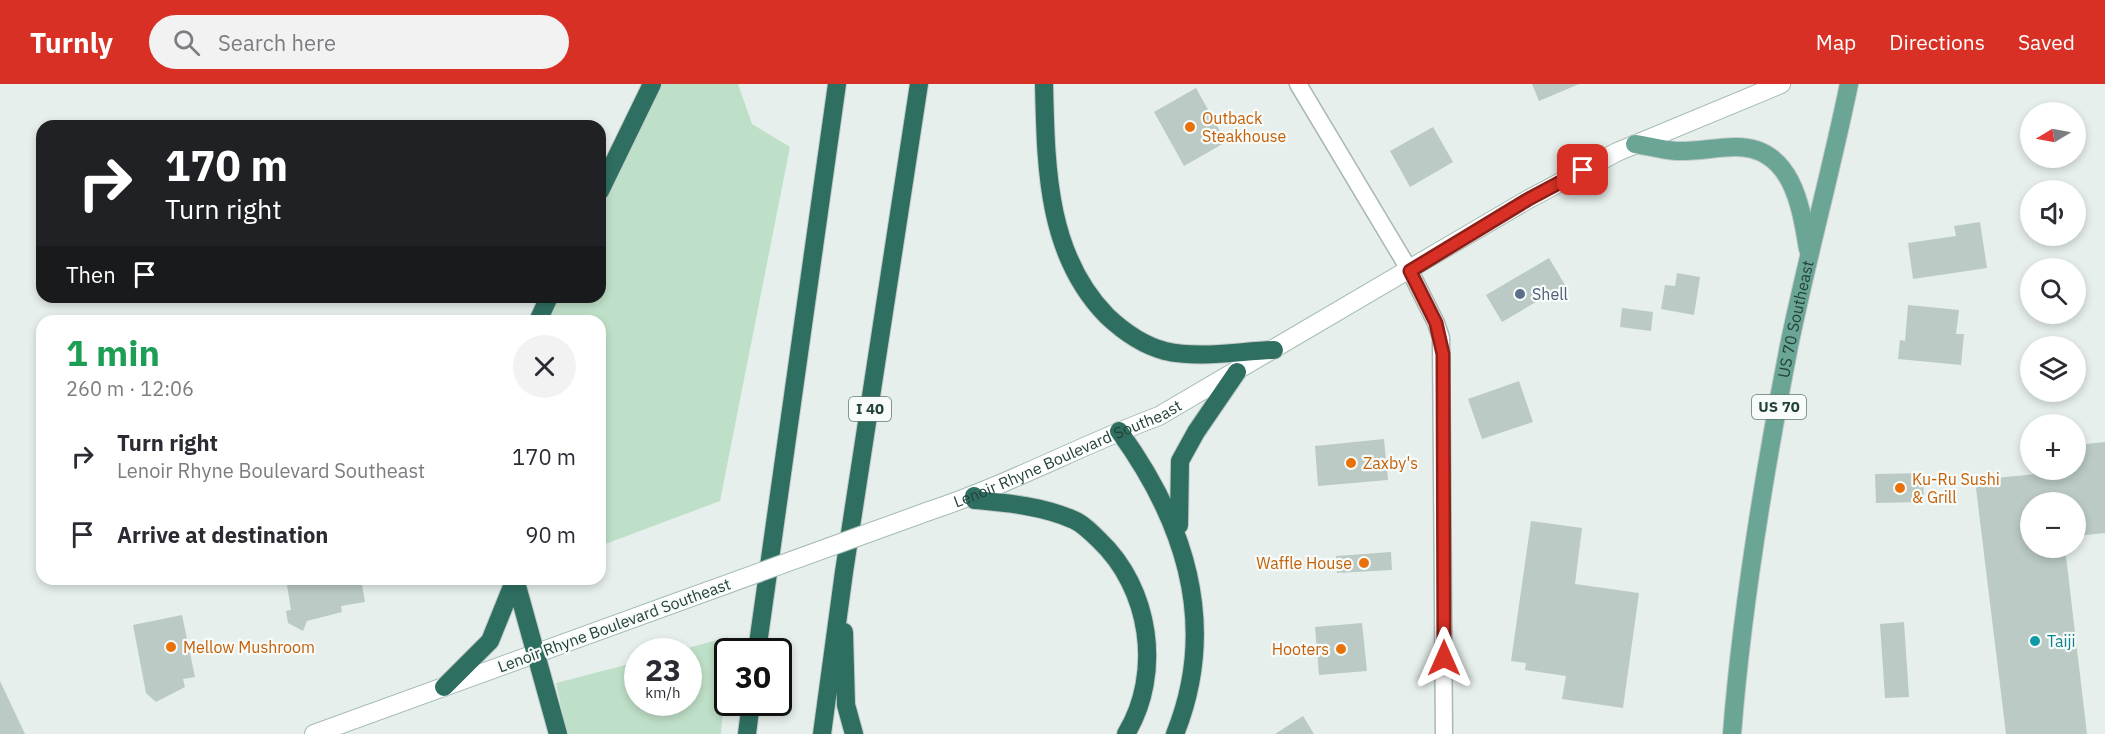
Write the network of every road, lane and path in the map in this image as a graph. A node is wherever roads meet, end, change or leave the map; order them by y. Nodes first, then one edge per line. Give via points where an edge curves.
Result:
1 (652, 84) edge
2 (837, 84) edge
3 (919, 84) edge
4 (1044, 84) edge
5 (1298, 84) edge
6 (1781, 84) edge
7 (1850, 84) edge
8 (1635, 144) junction
9 (606, 179) edge
10 (1810, 259) junction
11 (1410, 271) junction
12 (1274, 350) junction
13 (1237, 372) junction
14 (1119, 431) junction
15 (974, 496) junction
16 (1184, 554) junction
17 (843, 572) junction
18 (512, 585) edge
19 (517, 585) edge
20 (759, 638) edge
21 (537, 653) junction
22 (444, 687) junction
23 (749, 716) edge
24 (314, 734) edge
25 (558, 734) edge
26 (747, 734) edge
27 (822, 734) edge
28 (854, 734) edge
29 (1126, 734) edge
30 (1175, 734) edge
31 (1444, 734) edge
32 (1732, 734) edge

1 - 9 highway
2 - 20 highway
3 - 17 highway, I 40
4 - 12 highway via 1055,219 1068,259 1100,308 1134,338 1166,351
5 - 11 street
6 - 8 main road, Lenoir Rhyne Boulevard Southeast
7 - 10 main road, US 70 Southeast / US 70
8 - 10 main road via 1678,151 1758,149 1778,164 1793,183 1801,202
8 - 11 main road, Lenoir Rhyne Boulevard Southeast via 1527,200
10 - 32 main road, US 70 Southeast / US 70 via 1790,345 1759,525
11 - 12 main road, Lenoir Rhyne Boulevard Southeast
11 - 31 street via 1436,323 1443,354
12 - 13 main road, Lenoir Rhyne Boulevard Southeast
13 - 14 main road, Lenoir Rhyne Boulevard Southeast via 1159,416
13 - 16 highway via 1180,461 1178,505
14 - 15 main road, Lenoir Rhyne Boulevard Southeast
14 - 16 highway via 1160,493
15 - 21 main road, Lenoir Rhyne Boulevard Southeast, bridge
15 - 29 highway via 975,500 1013,503 1075,520 1107,547 1124,570 1136,594 1147,646 1143,695
16 - 30 highway via 1194,605 1195,648 1189,691
17 - 27 highway, I 40
17 - 28 highway via 843,671
18 - 22 highway via 489,640
19 - 21 highway
21 - 22 main road, Lenoir Rhyne Boulevard Southeast
21 - 25 highway
22 - 24 main road, Lenoir Rhyne Boulevard Southeast
23 - 26 highway

